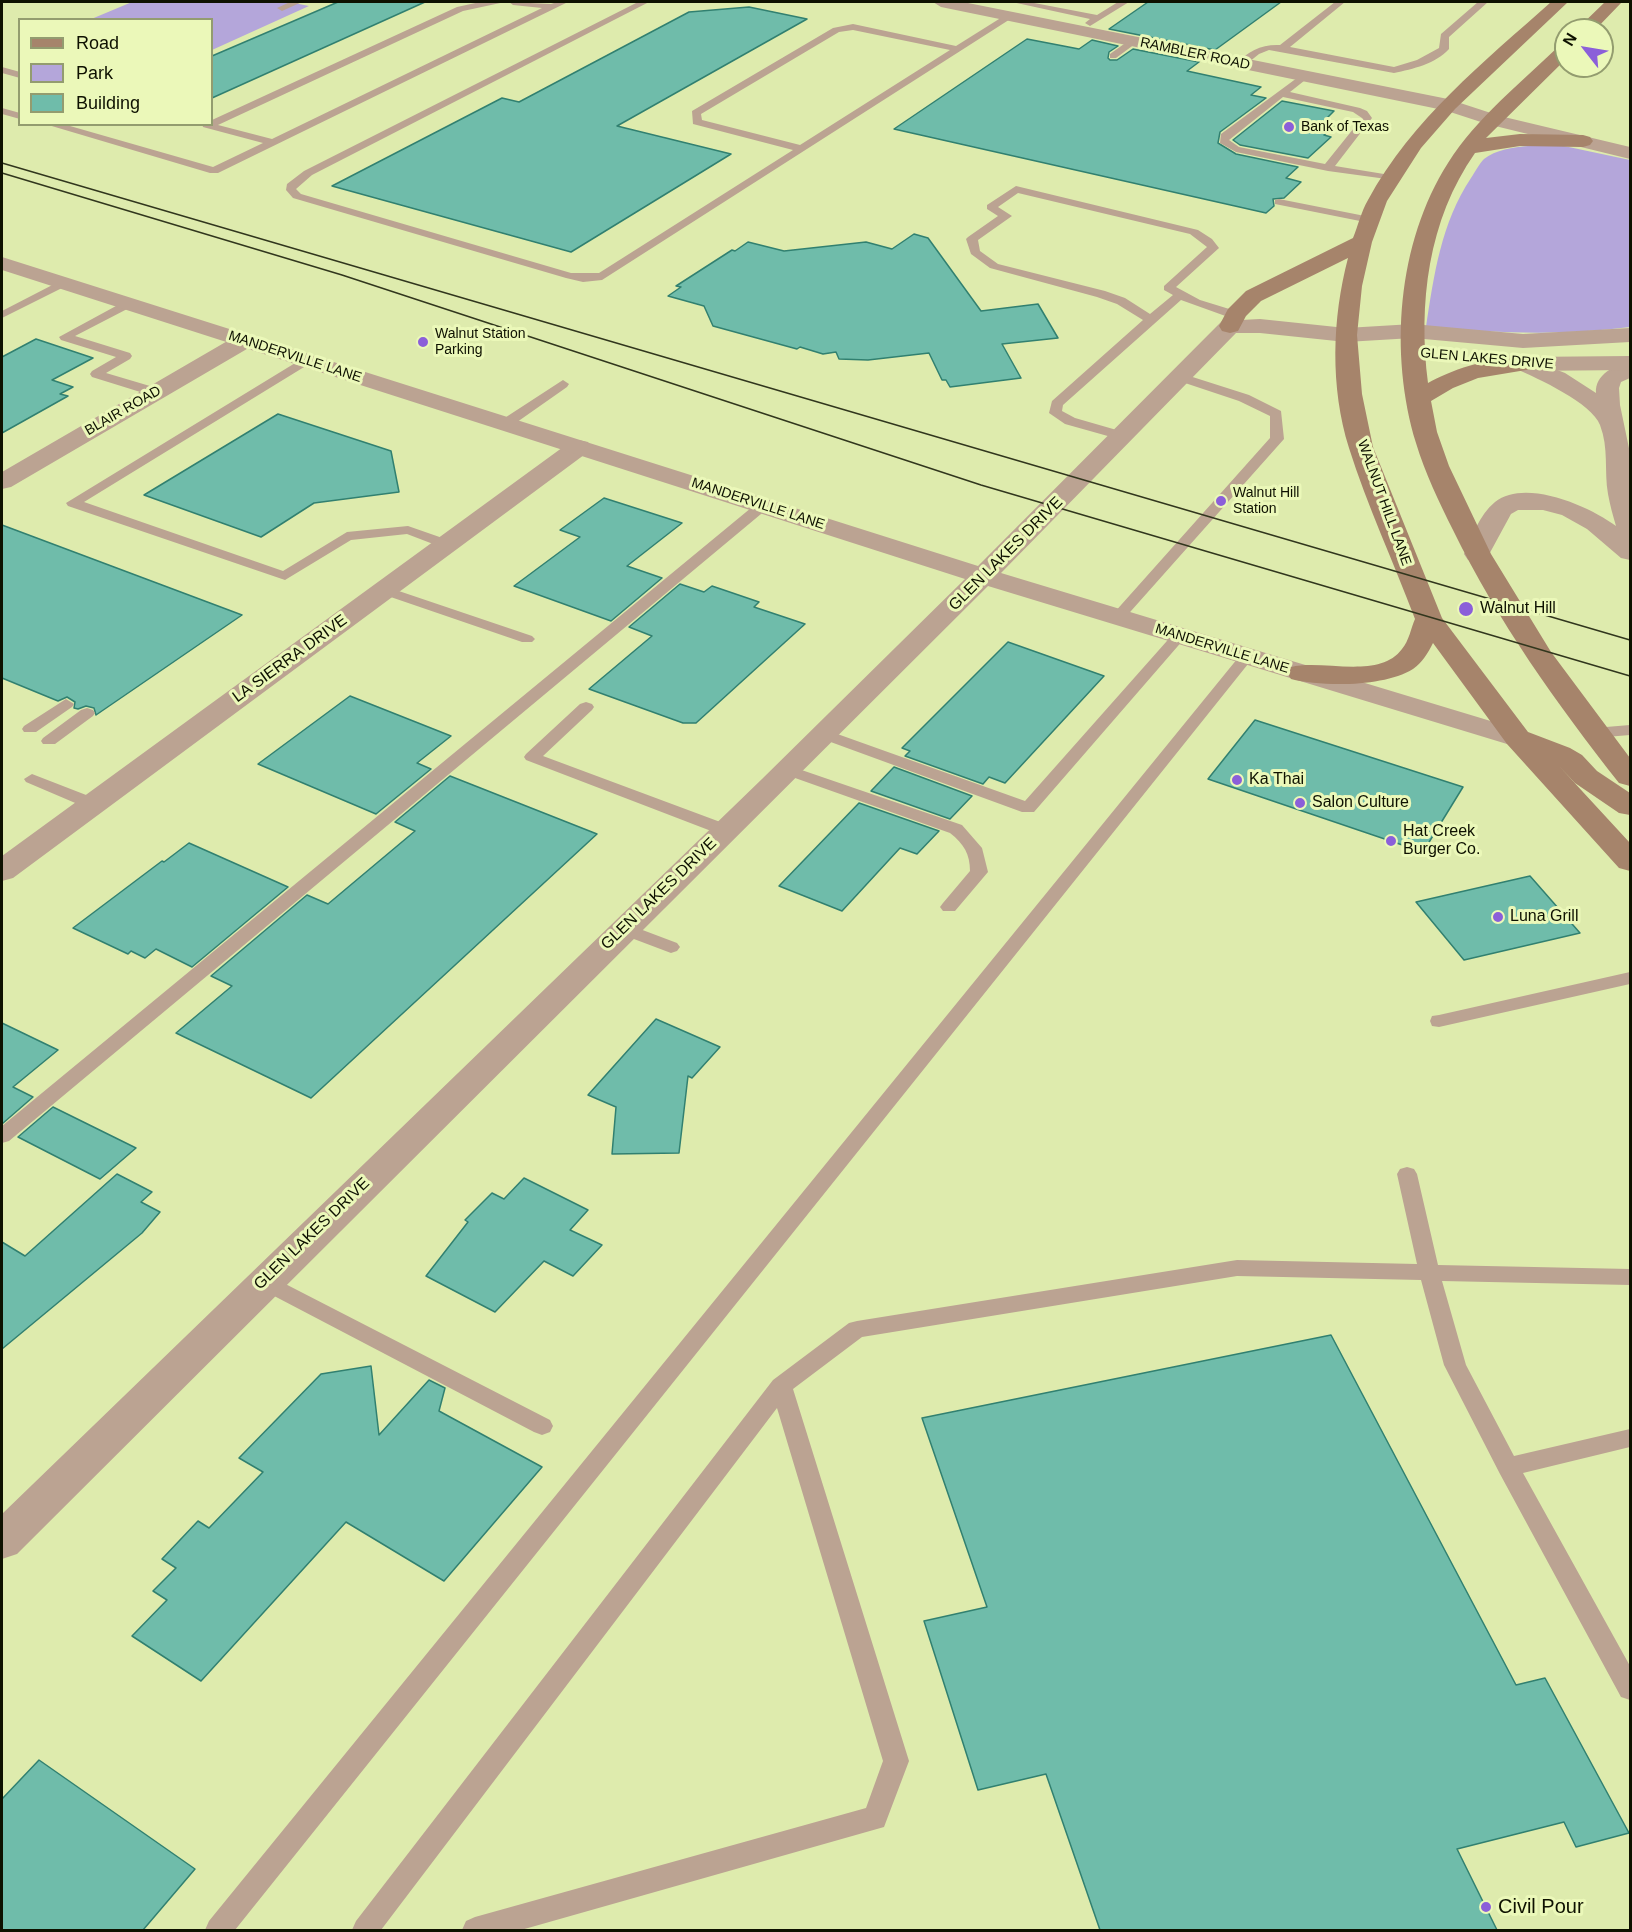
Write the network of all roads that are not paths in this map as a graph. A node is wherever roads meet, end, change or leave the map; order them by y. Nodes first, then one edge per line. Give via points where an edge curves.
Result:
1 (297, 2) edge
2 (500, 2) edge
3 (513, 2) edge
4 (644, 2) edge
5 (941, 2) edge
6 (1124, 2) edge
7 (1340, 2) edge
8 (1483, 2) edge
9 (1560, 2) edge
10 (1614, 2) edge
11 (558, 4) edge
12 (282, 8) dead end
13 (1014, 9) edge
14 (1099, 18) junction
15 (1598, 18) edge
16 (1080, 30) junction
17 (1134, 41) junction
18 (1282, 48) junction
19 (957, 49) junction
20 (1113, 56) dead end
21 (1554, 61) edge
22 (1241, 64) junction
23 (2, 70) edge
24 (18, 74) edge
25 (1304, 77) junction
26 (1283, 93) junction
27 (1448, 105) junction
28 (2, 111) edge
29 (18, 115) edge
30 (1499, 115) junction
31 (213, 123) edge
32 (57, 126) edge
33 (212, 126) edge
34 (1630, 135) edge
35 (1582, 141) junction
36 (271, 142) junction
37 (1472, 146) junction
38 (801, 148) junction
39 (1630, 153) edge
40 (1328, 168) junction
41 (1390, 178) junction
42 (1279, 202) dead end
43 (1370, 220) junction
44 (1362, 242) junction
45 (2, 263) edge
46 (64, 283) junction
47 (1180, 295) junction
48 (127, 304) junction
49 (2, 315) edge
50 (1150, 320) junction
51 (1232, 321) junction
52 (1346, 335) junction
53 (1630, 336) edge
54 (244, 341) junction
55 (1429, 349) junction
56 (305, 361) junction
57 (1630, 363) edge
58 (1524, 364) junction
59 (1630, 369) edge
60 (1180, 377) junction
61 (563, 384) dead end
62 (155, 392) junction
63 (1420, 398) junction
64 (1610, 419) junction
65 (505, 424) junction
66 (1122, 436) junction
67 (579, 447) junction
68 (2, 482) edge
69 (762, 506) junction
70 (1630, 533) edge
71 (446, 544) junction
72 (1630, 552) edge
73 (1477, 554) junction
74 (985, 577) junction
75 (384, 590) junction
76 (1118, 617) junction
77 (1429, 620) junction
78 (1179, 636) junction
79 (526, 639) dead end
80 (1247, 656) junction
81 (1301, 673) junction
82 (66, 704) dead end
83 (586, 706) dead end
84 (87, 713) dead end
85 (30, 729) dead end
86 (1630, 730) edge
87 (1594, 733) junction
88 (823, 734) junction
89 (1517, 738) junction
90 (50, 741) dead end
91 (787, 770) junction
92 (1630, 777) edge
93 (32, 779) dead end
94 (93, 804) junction
95 (1630, 806) edge
96 (725, 830) junction
97 (1630, 861) edge
98 (2, 871) edge
99 (949, 907) dead end
100 (624, 929) junction
101 (671, 947) dead end
102 (1630, 978) edge
103 (1439, 1021) dead end
104 (2, 1136) edge
105 (1407, 1174) dead end
106 (1429, 1271) junction
107 (1630, 1277) edge
108 (264, 1281) junction
109 (781, 1386) junction
110 (542, 1426) dead end
111 (1630, 1438) edge
112 (1508, 1467) junction
113 (2, 1541) edge
114 (1630, 1689) edge
115 (218, 1930) edge
116 (365, 1930) edge
117 (475, 1930) edge

1 - 12 lane
2 - 31 lane via 460,9
3 - 11 lane
4 - 38 lane via 308,173 291,190 297,196 583,278 602,276
5 - 13 street, RAMBLER ROAD
6 - 14 lane
7 - 18 lane
8 - 18 lane via 1444,36 1444,49 1410,67 1394,70
9 - 27 main road, WALNUT HILL LANE
10 - 15 main road
11 - 36 lane
13 - 14 lane
13 - 16 street, RAMBLER ROAD
13 - 19 lane
14 - 16 lane
16 - 17 street, RAMBLER ROAD
17 - 20 lane
17 - 22 street, RAMBLER ROAD
18 - 22 lane via 1268,47
19 - 38 lane
19 - 38 lane via 853,27 836,30 696,113 697,122
21 - 30 main road
22 - 25 street, RAMBLER ROAD
23 - 24 lane
25 - 26 lane
25 - 27 street, RAMBLER ROAD
26 - 40 lane via 1356,110 1367,118
26 - 40 lane via 1225,136 1224,141 1236,149
27 - 30 street, RAMBLER ROAD
27 - 41 main road, WALNUT HILL LANE
28 - 29 lane
30 - 34 street, RAMBLER ROAD
30 - 35 street, RAMBLER ROAD
30 - 37 main road
32 - 36 lane via 214,171
33 - 36 lane
35 - 37 main road via 1520,140
35 - 39 street, RAMBLER ROAD
37 - 55 main road via 1458,163 1424,235 1415,281
40 - 41 lane
41 - 43 main road, WALNUT HILL LANE
42 - 43 lane
43 - 44 main road, WALNUT HILL LANE
44 - 51 main road via 1257,292
44 - 52 main road, WALNUT HILL LANE via 1351,286
45 - 46 street, MANDERVILLE LANE
46 - 48 street, MANDERVILLE LANE
46 - 49 lane
47 - 50 lane
47 - 50 lane via 1168,288 1213,248 1194,232 1016,189 991,207 1006,216 972,239 975,252 994,266 1101,294 1121,301
47 - 51 lane
48 - 54 street, MANDERVILLE LANE
48 - 62 lane via 65,337 126,356 96,374
50 - 66 lane via 1057,404 1055,412 1070,421
51 - 52 street, GLEN LAKES DRIVE
51 - 60 street, GLEN LAKES DRIVE
52 - 55 street, GLEN LAKES DRIVE
52 - 77 main road, WALNUT HILL LANE via 1350,394 1361,447
53 - 55 street, GLEN LAKES DRIVE
54 - 56 street, MANDERVILLE LANE
54 - 62 street, BLAIR ROAD
55 - 58 street, GLEN LAKES DRIVE
55 - 63 main road
56 - 65 street, MANDERVILLE LANE
56 - 71 lane via 73,503 285,576 347,536 408,530
57 - 58 street, GLEN LAKES DRIVE
58 - 63 main road via 1458,376
58 - 64 street via 1583,394
59 - 64 street via 1612,378 1606,388
60 - 66 street, GLEN LAKES DRIVE
60 - 76 lane via 1244,398 1276,414 1277,439
61 - 65 lane
62 - 68 street, BLAIR ROAD
63 - 73 main road via 1425,432 1443,482
64 - 70 street
65 - 67 street, MANDERVILLE LANE
66 - 74 street, GLEN LAKES DRIVE
67 - 69 street, MANDERVILLE LANE
67 - 71 street, LA SIERRA DRIVE
69 - 74 street, MANDERVILLE LANE
69 - 104 lane
71 - 75 street, LA SIERRA DRIVE
72 - 73 street via 1581,513 1534,501 1503,507
73 - 87 main road via 1550,673
74 - 76 street, MANDERVILLE LANE
74 - 88 street, GLEN LAKES DRIVE
75 - 79 lane
75 - 94 street, LA SIERRA DRIVE
76 - 78 street, MANDERVILLE LANE
77 - 81 main road via 1413,653 1401,664 1372,674
77 - 89 main road, WALNUT HILL LANE
78 - 80 street, MANDERVILLE LANE
78 - 88 lane via 1028,808
80 - 81 street, MANDERVILLE LANE
80 - 115 lane
81 - 89 street, MANDERVILLE LANE
82 - 85 lane
83 - 96 lane via 532,757
84 - 90 lane
86 - 87 lane
87 - 92 main road
88 - 91 street, GLEN LAKES DRIVE
89 - 95 main road via 1572,761 1586,777
89 - 97 main road, WALNUT HILL LANE
91 - 96 street, GLEN LAKES DRIVE
91 - 99 lane via 956,829 969,839 979,856 979,872
93 - 94 lane
94 - 98 street, LA SIERRA DRIVE
96 - 100 street, GLEN LAKES DRIVE
100 - 101 lane
100 - 108 street, GLEN LAKES DRIVE
102 - 103 lane
105 - 106 lane
106 - 107 lane
106 - 109 lane via 1237,1268 857,1329
106 - 112 lane via 1455,1365
108 - 110 lane
108 - 113 street, GLEN LAKES DRIVE
109 - 116 lane
109 - 117 lane via 897,1761 875,1818
111 - 112 lane
112 - 114 lane

